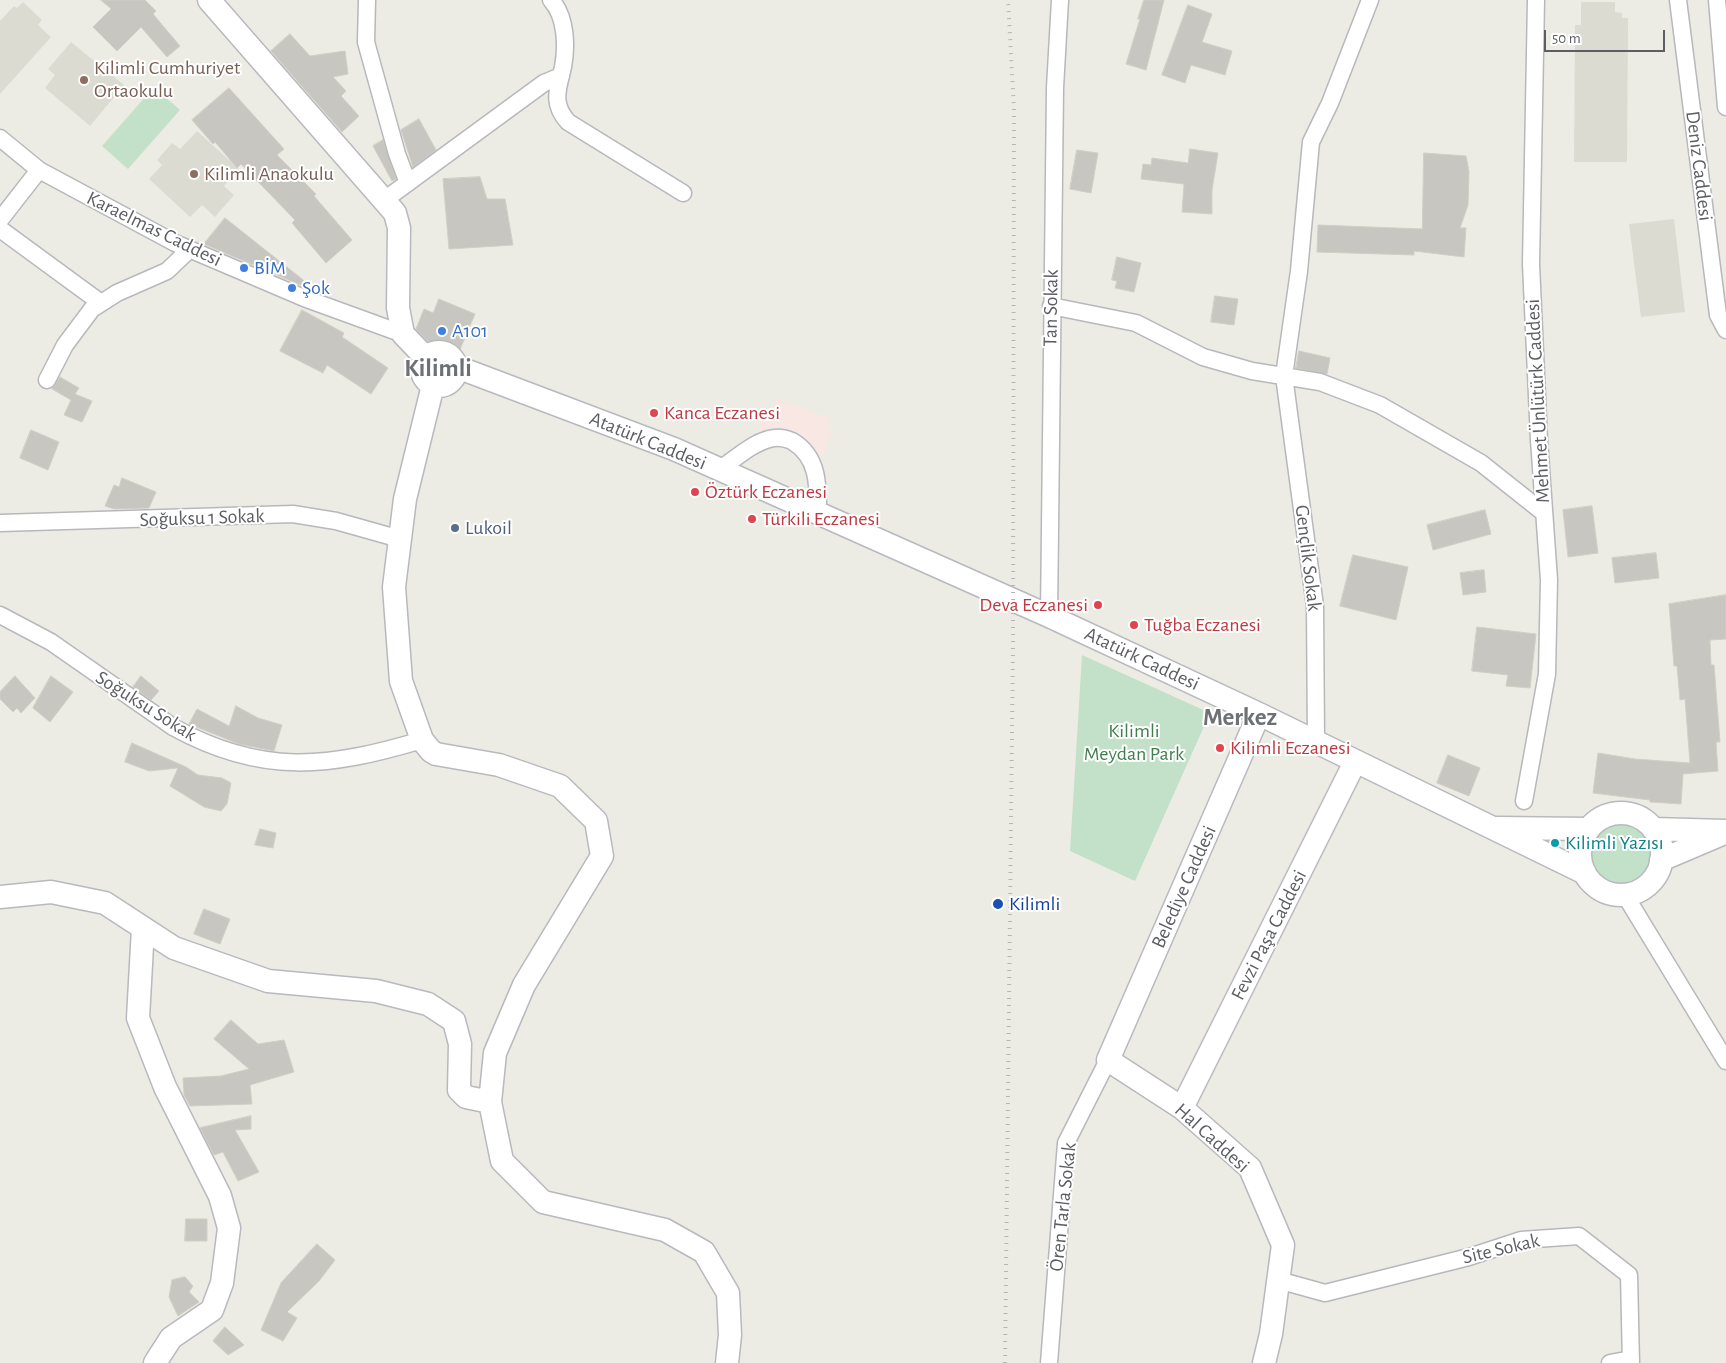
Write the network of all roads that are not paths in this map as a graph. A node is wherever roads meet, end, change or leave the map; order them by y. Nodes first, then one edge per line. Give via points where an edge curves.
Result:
1 (210, 0) edge
2 (367, 0) edge
3 (551, 0) edge
4 (1060, 0) edge
5 (1370, 0) edge
6 (1536, 0) edge
7 (1678, 0) edge
8 (1717, 0) edge
9 (561, 76) junction
10 (1726, 107) edge
11 (0, 138) edge
12 (39, 170) junction
13 (408, 183) junction
14 (683, 193) dead end
15 (383, 201) junction
16 (0, 220) edge
17 (0, 229) edge
18 (190, 249) junction
19 (101, 303) junction
20 (1051, 306) junction
21 (1726, 330) edge
22 (402, 334) junction
23 (426, 358) junction
24 (456, 367) junction
25 (1284, 376) junction
26 (47, 380) dead end
27 (433, 385) junction
28 (720, 469) junction
29 (818, 513) junction
30 (1544, 513) junction
31 (0, 523) edge
32 (400, 539) junction
33 (0, 615) edge
34 (1049, 616) junction
35 (1259, 714) junction
36 (422, 740) junction
37 (1316, 742) junction
38 (1355, 762) junction
39 (1524, 801) dead end
40 (1489, 828) junction
41 (1589, 829) junction
42 (1653, 830) junction
43 (1726, 831) edge
44 (1661, 860) junction
45 (1585, 873) junction
46 (1625, 895) junction
47 (0, 896) edge
48 (143, 928) junction
49 (1108, 1060) junction
50 (1726, 1061) edge
51 (490, 1102) junction
52 (1182, 1108) junction
53 (1278, 1280) junction
54 (1631, 1361) edge
55 (155, 1363) edge
56 (727, 1363) edge
57 (1050, 1363) edge
58 (1264, 1363) edge
59 (1610, 1363) edge

1 - 15 main road
2 - 13 street via 366,42
3 - 9 street via 559,11 564,30
4 - 20 street, Tan Sokak
5 - 25 street, Gençlik Sokak via 1330,103 1311,142 1299,271
6 - 30 street, Mehmet Ünlütürk Caddesi via 1531,264
7 - 21 street, Deniz Caddesi via 1718,315
8 - 10 street
9 - 13 street via 544,83
9 - 14 street via 557,103 568,122
11 - 12 street, Karaelmas Caddesi
12 - 16 street
12 - 18 street, Karaelmas Caddesi
13 - 15 street
15 - 22 main road via 394,213 398,228 398,308
17 - 19 street
18 - 19 street via 168,271
18 - 22 street, Karaelmas Caddesi via 304,298
19 - 26 street via 92,309 65,345
20 - 25 street via 1136,323 1203,357
20 - 34 street, Tan Sokak
22 - 23 main road
23 - 24 main road via 441,352 452,357
23 - 27 main road via 422,374
24 - 27 main road via 449,383
24 - 28 main road, Atatürk Caddesi
25 - 30 street via 1320,382 1380,405 1480,463
25 - 37 street, Gençlik Sokak via 1315,606
27 - 32 main road via 406,499
28 - 29 main road, Atatürk Caddesi
28 - 29 street via 769,439 788,439 804,450 815,469
29 - 34 main road, Atatürk Caddesi
30 - 39 street, Mehmet Ünlütürk Caddesi via 1549,580 1547,674
31 - 32 street, Soğuksu 1 Sokak via 293,514 336,521
32 - 36 main road via 394,587 401,681
33 - 36 street, Soğuksu Sokak via 50,642 174,727 233,753 272,762 316,763 362,757
34 - 35 main road, Atatürk Caddesi
35 - 37 main road, Atatürk Caddesi
35 - 49 main road, Belediye Caddesi
36 - 51 main road via 436,754 499,765 560,786 596,821 602,856 524,985 495,1053
37 - 38 main road, Atatürk Caddesi
38 - 40 main road, Atatürk Caddesi
38 - 52 main road, Fevzi Paşa Caddesi
40 - 41 main road, Atatürk Caddesi
40 - 45 main road, Atatürk Caddesi
41 - 42 main road via 1605,816 1616,814 1639,818
41 - 45 main road via 1580,853
42 - 43 main road
42 - 44 main road via 1660,844
43 - 44 main road
44 - 46 main road via 1655,878 1646,886
45 - 46 main road via 1593,885 1603,891
46 - 50 street
47 - 48 main road via 51,892 105,903
48 - 51 main road via 174,948 268,981 376,990 428,1004 454,1021 460,1044 458,1090 466,1097
48 - 55 main road via 138,1018 165,1087 220,1196 229,1228 222,1283 212,1310 171,1338
49 - 52 main road, Hal Caddesi
49 - 57 street, Ören Tarla Sokak via 1066,1143
51 - 56 main road via 502,1161 543,1202 665,1230 704,1252 728,1293 730,1335
52 - 53 main road, Hal Caddesi via 1250,1168 1283,1245
53 - 54 street, Site Sokak via 1325,1293 1522,1240 1579,1236 1628,1275
53 - 58 main road, Hal Caddesi
54 - 59 street

